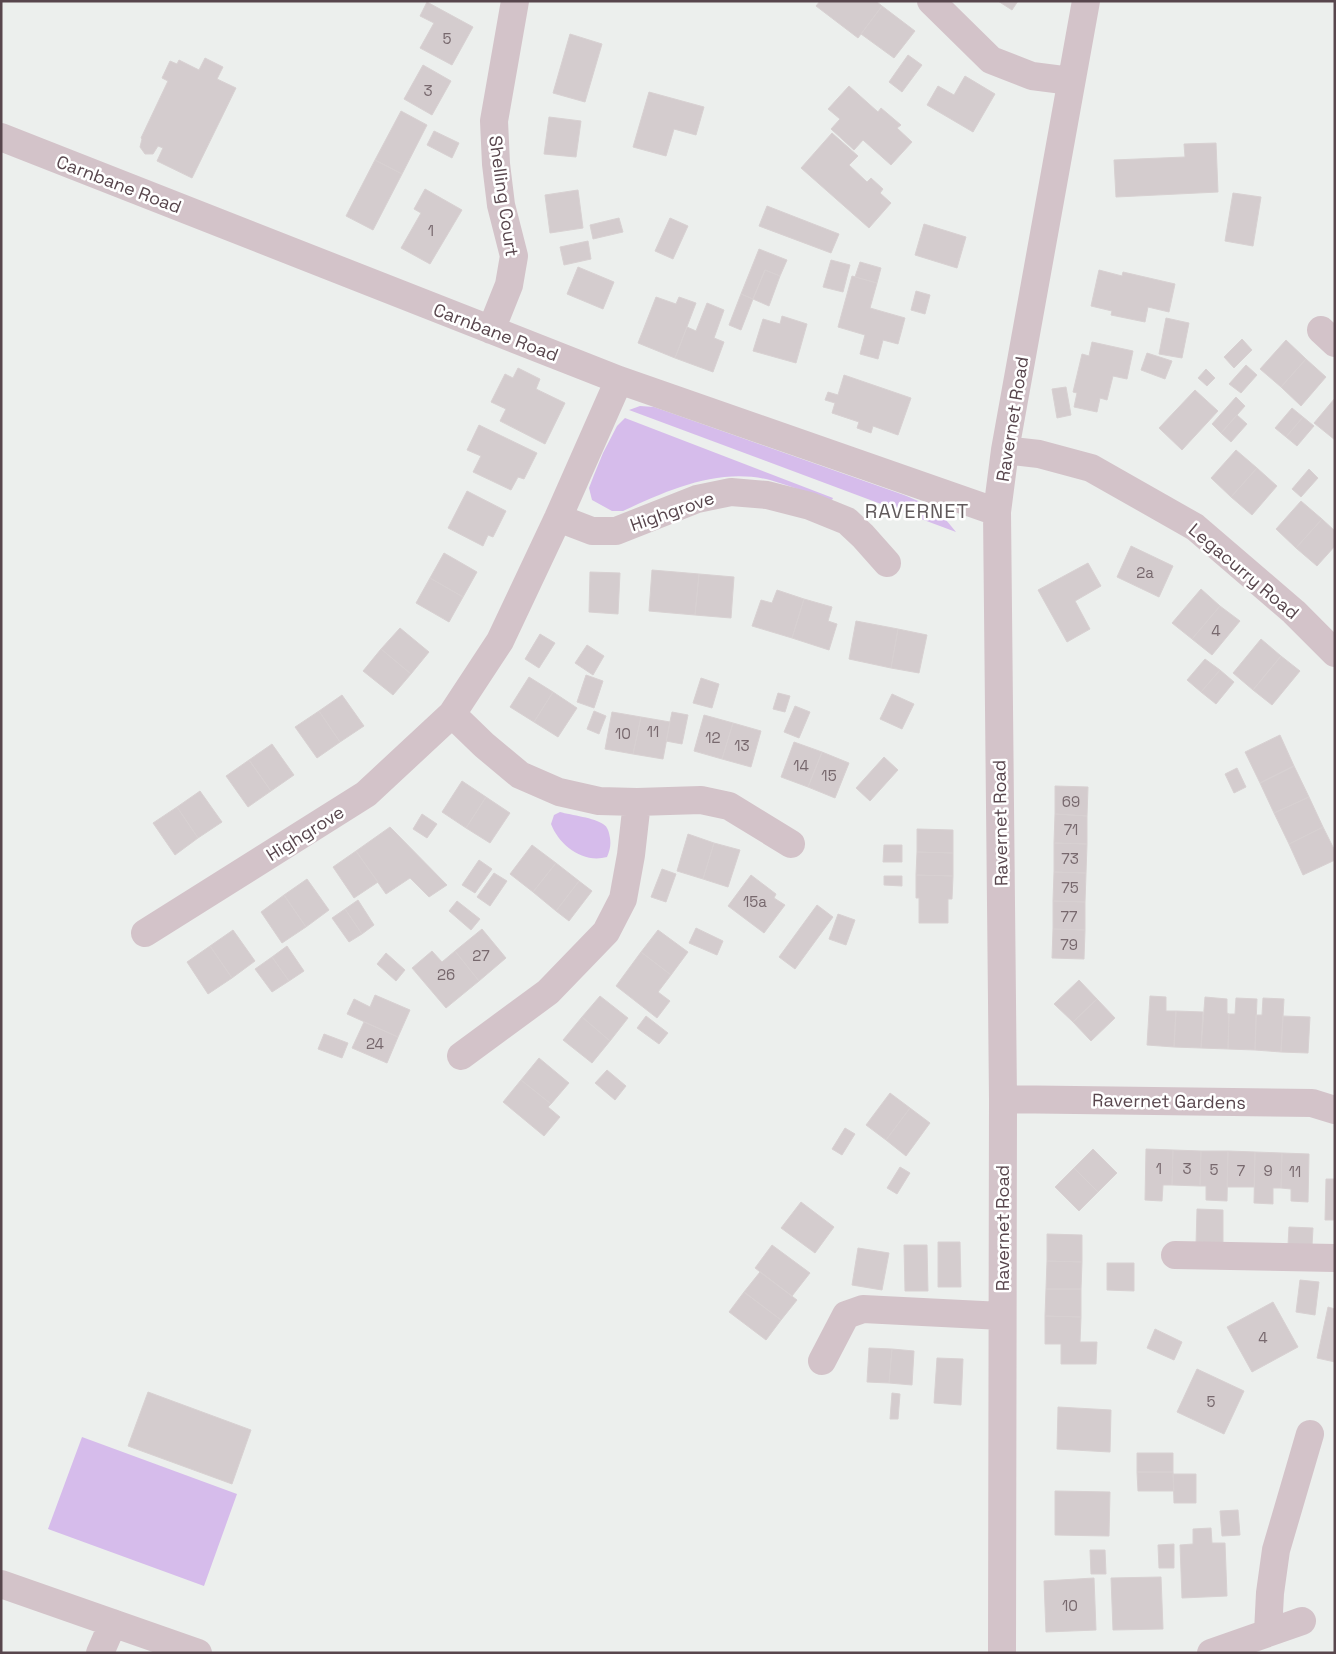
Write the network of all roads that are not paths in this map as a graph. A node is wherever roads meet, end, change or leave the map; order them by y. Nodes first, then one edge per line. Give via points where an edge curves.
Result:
1 (515, 1) edge
2 (931, 1) edge
3 (1086, 1) edge
4 (1071, 80) junction
5 (1, 137) edge
6 (491, 330) junction
7 (619, 380) junction
8 (1005, 450) junction
9 (997, 512) junction
10 (558, 518) junction
11 (887, 564) dead end
12 (1335, 653) edge
13 (452, 714) junction
14 (638, 802) junction
15 (790, 844) dead end
16 (145, 933) dead end
17 (461, 1056) dead end
18 (1002, 1099) junction
19 (1335, 1110) edge
20 (1175, 1255) dead end
21 (1335, 1258) edge
22 (1002, 1316) junction
23 (822, 1361) dead end
24 (1310, 1434) dead end
25 (1, 1584) edge
26 (1302, 1621) dead end
27 (113, 1624) junction
28 (1268, 1632) junction
29 (100, 1653) edge
30 (198, 1653) edge
31 (1002, 1653) edge
32 (1210, 1653) edge

1 - 6 street, Shelling Court via 494,121 502,205 514,256 509,285
2 - 4 street via 991,60 1032,76
3 - 4 street, Ravernet Road
4 - 8 street, Ravernet Road
5 - 6 street, Carnbane Road
6 - 7 street, Carnbane Road
7 - 9 street, Carnbane Road
7 - 10 street, Highgrove
8 - 9 street, Ravernet Road
8 - 12 street, Legacurry Road via 1039,454 1091,468 1195,528 1294,612
9 - 18 street, Ravernet Road
10 - 11 street, Highgrove via 592,531 616,531 697,500 731,492 766,495 810,506 847,521
10 - 13 street, Highgrove via 500,641
13 - 14 street via 520,776 559,792 599,801
13 - 16 street, Highgrove via 366,794
14 - 15 street via 701,800 729,806
14 - 17 street via 624,899 606,932 548,992
18 - 19 street, Ravernet Gardens via 1312,1103
18 - 22 street, Ravernet Road
20 - 21 street
22 - 23 street via 863,1308 846,1315
22 - 31 street, Ravernet Road
24 - 28 street via 1276,1550
25 - 27 street
26 - 28 street
27 - 29 street
27 - 30 street
28 - 32 street

